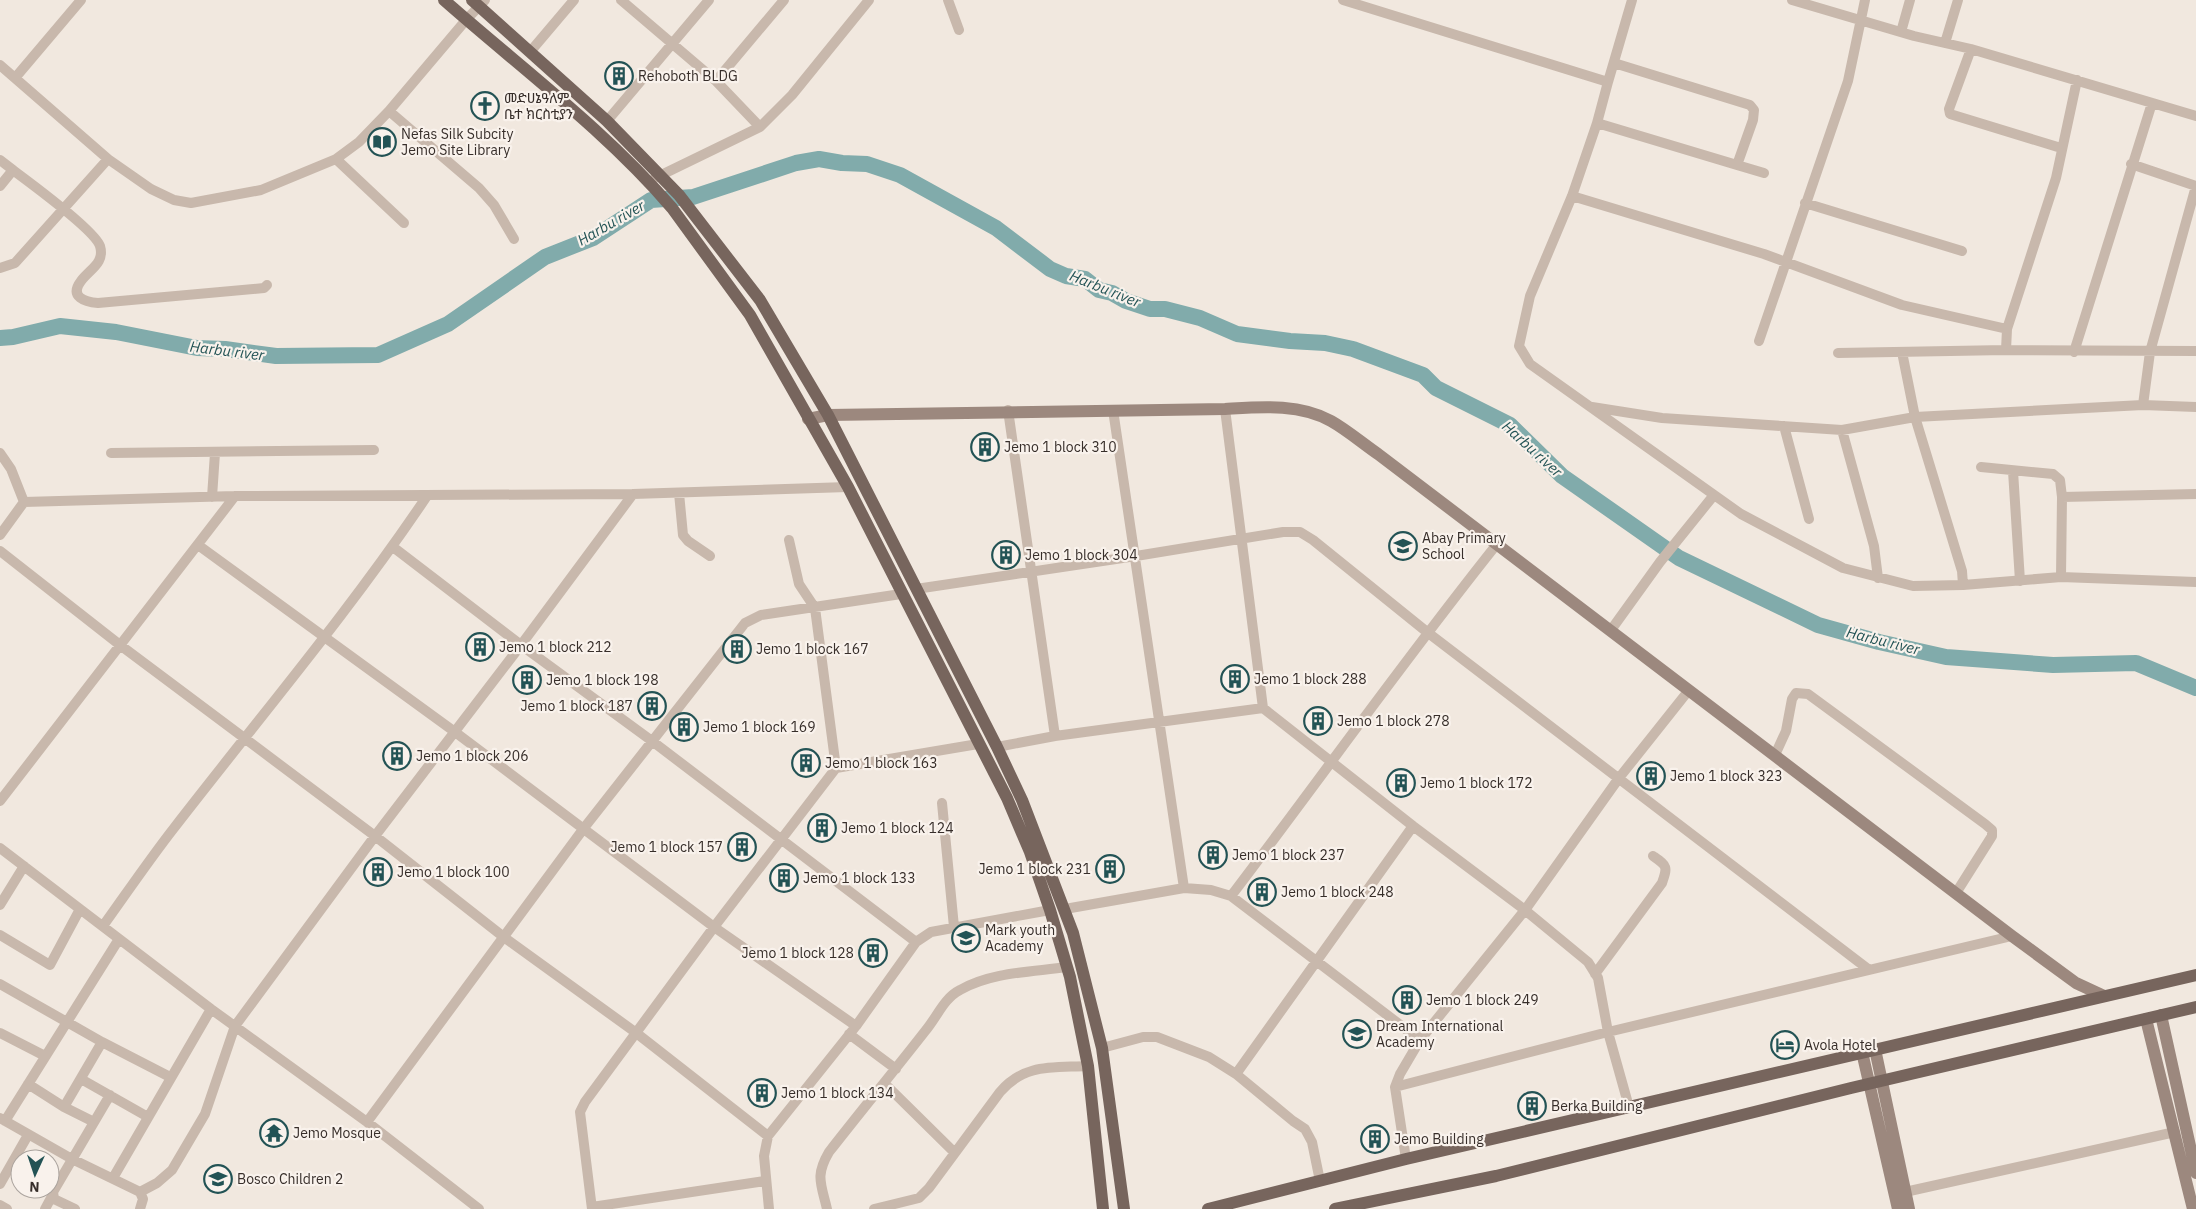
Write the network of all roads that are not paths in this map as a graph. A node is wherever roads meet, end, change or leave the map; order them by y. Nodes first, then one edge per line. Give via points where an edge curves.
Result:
1 (81, 0) edge
2 (444, 0) edge
3 (574, 0) edge
4 (621, 0) edge
5 (709, 0) edge
6 (784, 0) edge
7 (869, 0) edge
8 (948, 0) edge
9 (1343, 0) edge
10 (1632, 0) edge
11 (1792, 0) edge
12 (1865, 0) edge
13 (1910, 0) edge
14 (1958, 0) edge
15 (479, 2) edge
16 (466, 20) junction
17 (1859, 21) junction
18 (959, 30) dead end
19 (1901, 32) junction
20 (671, 42) junction
21 (1945, 43) junction
22 (1971, 49) junction
23 (530, 52) junction
24 (1614, 63) junction
25 (0, 65) edge
26 (15, 78) junction
27 (2077, 80) junction
28 (716, 81) junction
29 (1608, 82) junction
30 (2152, 103) junction
31 (389, 111) junction
32 (2196, 116) edge
33 (607, 121) junction
34 (1597, 124) junction
35 (760, 127) junction
36 (2061, 148) junction
37 (108, 158) junction
38 (336, 159) junction
39 (0, 160) edge
40 (1737, 164) junction
41 (2131, 164) junction
42 (12, 170) junction
43 (1764, 173) dead end
44 (654, 179) junction
45 (0, 186) edge
46 (2196, 186) edge
47 (1572, 196) junction
48 (1805, 203) junction
49 (63, 208) junction
50 (404, 223) dead end
51 (514, 239) dead end
52 (1962, 251) dead end
53 (1786, 261) junction
54 (0, 268) edge
55 (267, 285) dead end
56 (2007, 329) junction
57 (1759, 341) dead end
58 (2006, 350) junction
59 (2196, 351) edge
60 (1902, 352) junction
61 (2074, 352) junction
62 (2150, 352) junction
63 (1838, 353) dead end
64 (2143, 405) junction
65 (1588, 407) junction
66 (2196, 407) edge
67 (1225, 409) junction
68 (1008, 410) junction
69 (1113, 410) junction
70 (828, 415) junction
71 (1915, 416) junction
72 (808, 419) junction
73 (1784, 426) junction
74 (1842, 430) junction
75 (374, 450) dead end
76 (0, 453) edge
77 (111, 453) dead end
78 (215, 453) junction
79 (1981, 466) dead end
80 (2013, 471) junction
81 (848, 487) junction
82 (679, 493) junction
83 (633, 494) junction
84 (2196, 494) edge
85 (1714, 495) junction
86 (235, 496) junction
87 (428, 496) junction
88 (212, 497) junction
89 (2062, 497) junction
90 (24, 502) junction
91 (1809, 519) dead end
92 (0, 535) edge
93 (1242, 539) junction
94 (789, 540) dead end
95 (1497, 544) junction
96 (198, 545) junction
97 (393, 547) junction
98 (0, 551) edge
99 (710, 556) dead end
100 (1136, 556) junction
101 (1030, 571) junction
102 (2061, 577) junction
103 (1878, 578) junction
104 (2020, 581) junction
105 (2196, 582) edge
106 (1963, 585) junction
107 (916, 589) junction
108 (901, 594) junction
109 (815, 608) junction
110 (1611, 630) junction
111 (1427, 632) junction
112 (324, 638) junction
113 (120, 645) junction
114 (521, 645) junction
115 (1690, 690) junction
116 (972, 701) junction
117 (959, 706) junction
118 (1263, 708) junction
119 (1158, 723) junction
120 (455, 732) junction
121 (1054, 736) junction
122 (245, 739) junction
123 (652, 741) junction
124 (978, 744) junction
125 (997, 747) junction
126 (1776, 755) junction
127 (1333, 762) junction
128 (836, 768) junction
129 (1620, 778) junction
130 (0, 801) edge
131 (942, 803) dead end
132 (1413, 826) junction
133 (584, 828) junction
134 (374, 836) junction
135 (780, 839) junction
136 (0, 848) edge
137 (1653, 856) dead end
138 (13, 858) junction
139 (0, 859) edge
140 (24, 866) junction
141 (1184, 888) junction
142 (1956, 893) junction
143 (1231, 896) junction
144 (0, 906) edge
145 (80, 909) junction
146 (1065, 909) junction
147 (1050, 910) junction
148 (1525, 910) junction
149 (103, 926) junction
150 (954, 926) junction
151 (714, 927) junction
152 (0, 935) edge
153 (2012, 936) junction
154 (119, 938) junction
155 (505, 938) junction
156 (916, 942) junction
157 (1318, 962) junction
158 (1067, 967) junction
159 (1868, 969) junction
160 (1595, 974) junction
161 (2196, 975) edge
162 (2076, 983) junction
163 (0, 984) edge
164 (2104, 996) junction
165 (2080, 1003) junction
166 (2196, 1007) edge
167 (211, 1009) junction
168 (2161, 1015) junction
169 (2146, 1019) junction
170 (66, 1022) junction
171 (235, 1026) junction
172 (856, 1026) junction
173 (635, 1032) junction
174 (1608, 1032) junction
175 (849, 1034) junction
176 (1, 1038) edge
177 (1420, 1040) junction
178 (102, 1042) junction
179 (1102, 1048) junction
180 (1869, 1051) junction
181 (45, 1056) junction
182 (1088, 1066) junction
183 (896, 1069) junction
184 (1236, 1074) junction
185 (170, 1077) junction
186 (81, 1079) junction
187 (884, 1083) junction
188 (1876, 1083) junction
189 (28, 1084) junction
190 (1395, 1087) junction
191 (110, 1095) junction
192 (64, 1107) junction
193 (1629, 1107) junction
194 (148, 1117) junction
195 (2, 1120) edge
196 (94, 1122) junction
197 (366, 1122) junction
198 (2175, 1132) junction
199 (28, 1135) junction
200 (768, 1136) junction
201 (955, 1153) junction
202 (72, 1159) junction
203 (1406, 1159) junction
204 (2196, 1173) edge
205 (113, 1178) junction
206 (60, 1181) edge
207 (765, 1181) junction
208 (1320, 1181) junction
209 (0, 1184) edge
210 (140, 1192) junction
211 (1906, 1192) junction
212 (54, 1199) edge
213 (0, 1206) edge
214 (1102, 1207) edge
215 (592, 1208) edge
216 (7, 1209) edge
217 (75, 1209) edge
218 (140, 1209) edge
219 (479, 1209) edge
220 (769, 1209) edge
221 (827, 1209) edge
222 (874, 1209) edge
223 (1124, 1209) edge
224 (1208, 1209) edge
225 (1335, 1209) edge
226 (1898, 1209) edge
227 (1909, 1209) edge
228 (2193, 1209) edge

1 - 26 street
2 - 16 main road
3 - 23 street
4 - 20 street
5 - 20 street
6 - 28 street
7 - 35 street via 792,95
8 - 18 street
9 - 29 street
10 - 24 street
11 - 17 street
12 - 17 street
13 - 19 street
14 - 21 street
15 - 16 street
15 - 23 main road
16 - 31 street
16 - 44 main road
17 - 19 street
17 - 48 street via 1848,81
19 - 21 street
20 - 28 street
20 - 33 street
21 - 22 street
22 - 27 street
22 - 36 street via 1950,114
23 - 33 main road
24 - 29 street
24 - 40 street via 1750,105 1754,110 1753,120
25 - 26 street
26 - 37 street
27 - 30 street
27 - 36 street
28 - 35 street
29 - 34 street
30 - 32 street
30 - 41 street
31 - 38 street via 359,142
31 - 51 street via 478,188 494,205
33 - 44 main road
34 - 40 street
34 - 47 street
35 - 44 street
36 - 56 street via 2056,178
37 - 38 street via 151,189 174,200 191,203 261,190
37 - 49 street
38 - 50 street
39 - 42 street
40 - 43 street
41 - 46 street
41 - 61 street
42 - 45 street
42 - 49 street
44 - 70 main road via 679,195 760,300
44 - 72 main road via 658,192 750,315
46 - 62 street
47 - 53 street
47 - 65 street via 1530,296 1519,346 1530,364
48 - 52 street
48 - 53 street
49 - 54 street via 14,263
49 - 55 street via 100,244 102,255 97,265 80,282 77,294 85,302 264,288
53 - 56 street via 1902,305
53 - 57 street
56 - 58 street
58 - 60 street
58 - 61 street
59 - 62 street
60 - 63 street
60 - 71 street
61 - 62 street
62 - 64 street
64 - 66 street
64 - 71 street
65 - 73 street via 1662,418
65 - 85 street
67 - 69 street
67 - 93 street
67 - 95 street via 1284,408 1329,420
68 - 69 street
68 - 70 street
68 - 101 street
69 - 100 street
70 - 72 street
70 - 107 main road
71 - 74 street
71 - 106 street via 1962,570
72 - 81 main road
73 - 74 street
73 - 91 street
74 - 103 street via 1874,546
75 - 78 street
76 - 90 street
77 - 78 street
78 - 88 street
79 - 80 street
80 - 89 street via 2053,474 2060,480
80 - 104 street
81 - 82 street
81 - 108 main road
82 - 83 street
82 - 99 street via 683,535
83 - 87 street
83 - 114 street
84 - 89 street
85 - 103 street via 1740,514 1843,568
85 - 110 street
86 - 87 street
86 - 88 street
86 - 96 street
87 - 97 street
88 - 90 street
89 - 102 street
90 - 92 street
93 - 100 street
93 - 111 street via 1300,532
93 - 118 street
94 - 109 street via 799,584
95 - 110 street
95 - 111 street
96 - 112 street
96 - 113 street
97 - 112 street
97 - 114 street
98 - 113 street
100 - 101 street
100 - 119 street
101 - 107 street
101 - 121 street
102 - 104 street
102 - 105 street
103 - 106 street via 1913,586
104 - 106 street
107 - 116 main road
108 - 109 street
108 - 117 main road
109 - 123 street via 762,615 745,622
109 - 128 street
110 - 115 street
111 - 127 street
111 - 129 street
112 - 120 street
112 - 122 street
113 - 122 street
113 - 130 street
114 - 120 street
114 - 123 street
115 - 126 street
115 - 129 street
116 - 117 main road
116 - 125 main road
117 - 124 main road
118 - 119 street
118 - 127 street
119 - 121 street
119 - 141 street
120 - 133 street
120 - 134 street
121 - 125 street
122 - 134 street
122 - 149 street
123 - 133 street
123 - 135 street
124 - 128 street
124 - 147 main road via 1007,798
125 - 146 main road via 1022,800
126 - 142 street
126 - 142 street via 1786,731 1792,699 1796,693 1808,694 1985,824 1992,830 1992,836
127 - 132 street
127 - 143 street
128 - 135 street
129 - 148 street
129 - 159 street
131 - 150 street
132 - 148 street
132 - 157 street
133 - 151 street
133 - 155 street
134 - 155 street
134 - 171 street
135 - 151 street
135 - 156 street
136 - 138 street
137 - 160 street via 1666,868 1662,883
138 - 139 street
138 - 140 street
140 - 144 street
140 - 145 street
141 - 143 street via 1211,890
141 - 146 street
142 - 153 street
143 - 157 street
145 - 149 street
145 - 152 street via 50,965
146 - 179 main road
147 - 150 street
147 - 158 main road
148 - 160 street via 1588,962
148 - 177 street
149 - 154 street
150 - 156 street via 931,932
151 - 172 street
151 - 173 street
153 - 159 street
153 - 162 street
154 - 167 street
154 - 170 street
155 - 173 street
155 - 197 street
156 - 172 street
157 - 177 street
157 - 184 street
158 - 182 main road
158 - 183 street via 1004,975 959,990
159 - 174 street
160 - 174 street
161 - 164 main road
162 - 164 street
162 - 165 street
163 - 170 street
164 - 165 main road
165 - 180 main road
166 - 168 main road
167 - 171 street
167 - 185 street
168 - 169 main road
168 - 204 street
169 - 188 main road
169 - 198 street
170 - 178 street
170 - 181 street
171 - 197 street
171 - 210 street via 205,1114 172,1170
172 - 175 street
173 - 200 street
173 - 215 street via 580,1112
174 - 190 street
174 - 193 street
175 - 183 street
175 - 200 street
176 - 181 street
177 - 190 street
178 - 185 street
178 - 186 street
179 - 184 street via 1143,1037 1157,1037 1209,1057
179 - 223 main road
180 - 188 street
180 - 193 main road
181 - 189 street
182 - 201 street via 1037,1069 1021,1074 1000,1092
182 - 214 main road
183 - 187 street
184 - 208 street via 1310,1135
185 - 194 street
186 - 191 street
186 - 192 street
187 - 201 street
187 - 221 street via 821,1165 819,1175
188 - 211 street
188 - 225 main road via 1496,1176
188 - 226 street
189 - 192 street
189 - 195 street
190 - 203 street
191 - 194 street
191 - 196 street
192 - 196 street
193 - 203 main road
194 - 205 street
195 - 199 street
196 - 202 street
197 - 219 street
198 - 211 street
198 - 228 street
199 - 202 street
199 - 209 street
200 - 207 street via 764,1156
201 - 222 street via 919,1198
202 - 205 street
202 - 206 street
203 - 208 main road
205 - 210 street
207 - 215 street
207 - 220 street
208 - 224 main road
210 - 218 street via 143,1199
211 - 227 street
212 - 217 street
213 - 216 street

